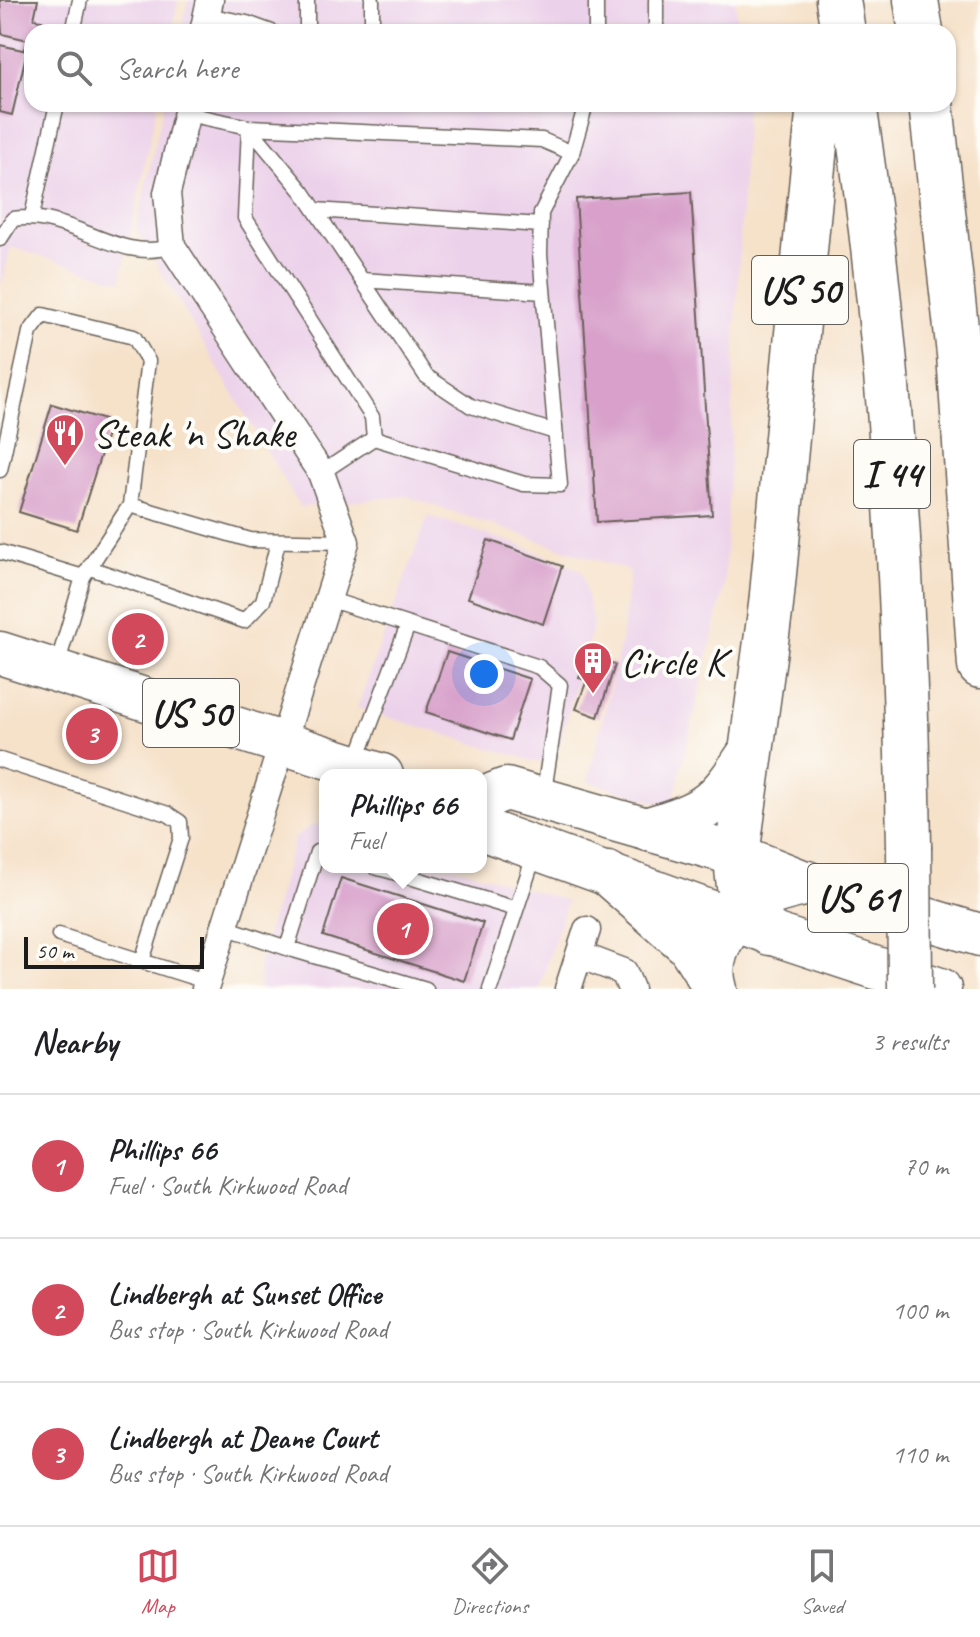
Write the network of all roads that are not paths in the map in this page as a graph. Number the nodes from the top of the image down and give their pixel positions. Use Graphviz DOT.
graph roads {
  1 [pos="80,0"];
  2 [pos="307,0"];
  3 [pos="372,0"];
  4 [pos="596,0"];
  5 [pos="656,0"];
  6 [pos="830,0"];
  7 [pos="838,0"];
  8 [pos="916,0"];
  9 [pos="206,16"];
  10 [pos="75,24"];
  11 [pos="250,24"];
  12 [pos="307,24"];
  13 [pos="372,24"];
  14 [pos="596,24"];
  15 [pos="656,24"];
  16 [pos="827,24"];
  17 [pos="842,24"];
  18 [pos="920,24"];
  19 [pos="55,112"];
  20 [pos="187,112"];
  21 [pos="198,112"];
  22 [pos="584,112"];
  23 [pos="818,112"];
  24 [pos="855,112"];
  25 [pos="932,112"];
  26 [pos="249,127"];
  27 [pos="572,153"];
  28 [pos="315,210"];
  29 [pos="32,216"];
  30 [pos="541,225"];
  31 [pos="0,239"];
  32 [pos="172,246"];
  33 [pos="362,280"];
  34 [pos="543,292"];
  35 [pos="555,432"];
  36 [pos="374,438"];
  37 [pos="0,470"];
  38 [pos="321,473"];
  39 [pos="130,505"];
  40 [pos="278,542"];
  41 [pos="346,542"];
  42 [pos="0,552"];
  43 [pos="86,572"];
  44 [pos="328,599"];
  45 [pos="408,625"];
  46 [pos="0,653"];
  47 [pos="980,666"];
  48 [pos="56,670"];
  49 [pos="283,743"];
  50 [pos="754,748"];
  51 [pos="0,760"];
  52 [pos="366,769"];
  53 [pos="369,769"];
  54 [pos="487,797"];
  55 [pos="543,800"];
  56 [pos="649,829"];
  57 [pos="487,831"];
  58 [pos="537,849"];
  59 [pos="319,852"];
  60 [pos="737,855"];
  61 [pos="404,873"];
  62 [pos="608,874"];
  63 [pos="807,883"];
  64 [pos="516,909"];
  65 [pos="750,921"];
  66 [pos="225,927"];
  67 [pos="59,935"];
  68 [pos="980,935"];
  69 [pos="287,948"];
  70 [pos="142,961"];
  71 [pos="207,985"];
  72 [pos="714,986"];
  73 [pos="426,989"];
  74 [pos="490,989"];
  75 [pos="568,989"];
  76 [pos="631,989"];
  77 [pos="910,989"];
  78 [pos="940,989"];
  1 -- 10 [label="lane"];
  2 -- 12 [label="lane"];
  3 -- 13 [label="lane"];
  4 -- 14 [label="lane"];
  5 -- 15 [label="lane"];
  6 -- 16 [label="highway"];
  7 -- 17 [label="highway"];
  8 -- 18 [label="highway"];
  9 -- 11 [label="lane"];
  19 -- 29 [label="lane"];
  20 -- 32 [label="street"];
  21 -- 26 [label="lane"];
  22 -- 27 [label="lane"];
  23 -- 50 [label="highway, US 50"];
  24 -- 77 [label="highway, I 44, bridge"];
  25 -- 47 [label="highway, I 44"];
  26 -- 27 [label="lane"];
  26 -- 28 [label="lane"];
  26 -- 36 [label="lane"];
  27 -- 30 [label="lane"];
  28 -- 30 [label="lane"];
  28 -- 33 [label="lane"];
  29 -- 31 [label="lane"];
  29 -- 32 [label="lane"];
  30 -- 34 [label="lane"];
  32 -- 38 [label="street"];
  33 -- 34 [label="lane"];
  33 -- 35 [label="lane"];
  34 -- 35 [label="lane"];
  35 -- 36 [label="lane"];
  36 -- 38 [label="lane"];
  37 -- 39 [label="lane"];
  38 -- 41 [label="street"];
  39 -- 40 [label="lane"];
  39 -- 43 [label="lane"];
  40 -- 41 [label="lane"];
  40 -- 43 [label="lane"];
  41 -- 44 [label="street"];
  42 -- 43 [label="lane"];
  43 -- 48 [label="lane"];
  44 -- 45 [label="lane"];
  44 -- 49 [label="street"];
  45 -- 53 [label="lane"];
  45 -- 55 [label="lane"];
  46 -- 48 [label="main road, US 50"];
  48 -- 49 [label="main road, US 50"];
  49 -- 52 [label="main road, US 50"];
  49 -- 66 [label="street"];
  50 -- 56 [label="highway, US 50"];
  50 -- 60 [label="highway"];
  51 -- 70 [label="lane"];
  54 -- 55 [label="main road"];
  55 -- 56 [label="main road"];
  56 -- 60 [label="main road, US 61"];
  57 -- 58 [label="main road"];
  58 -- 62 [label="main road"];
  58 -- 64 [label="lane"];
  59 -- 69 [label="lane"];
  60 -- 63 [label="main road, US 61"];
  60 -- 65 [label="highway"];
  61 -- 64 [label="lane"];
  62 -- 65 [label="main road"];
  62 -- 72 [label="highway"];
  63 -- 65 [label="highway"];
  63 -- 68 [label="main road, US 61"];
  64 -- 74 [label="lane"];
  65 -- 72 [label="highway"];
  65 -- 78 [label="main road"];
  66 -- 69 [label="lane"];
  66 -- 71 [label="street"];
  67 -- 70 [label="lane"];
  69 -- 73 [label="lane"];
  70 -- 71 [label="lane"];
  75 -- 76 [label="street"];
}
